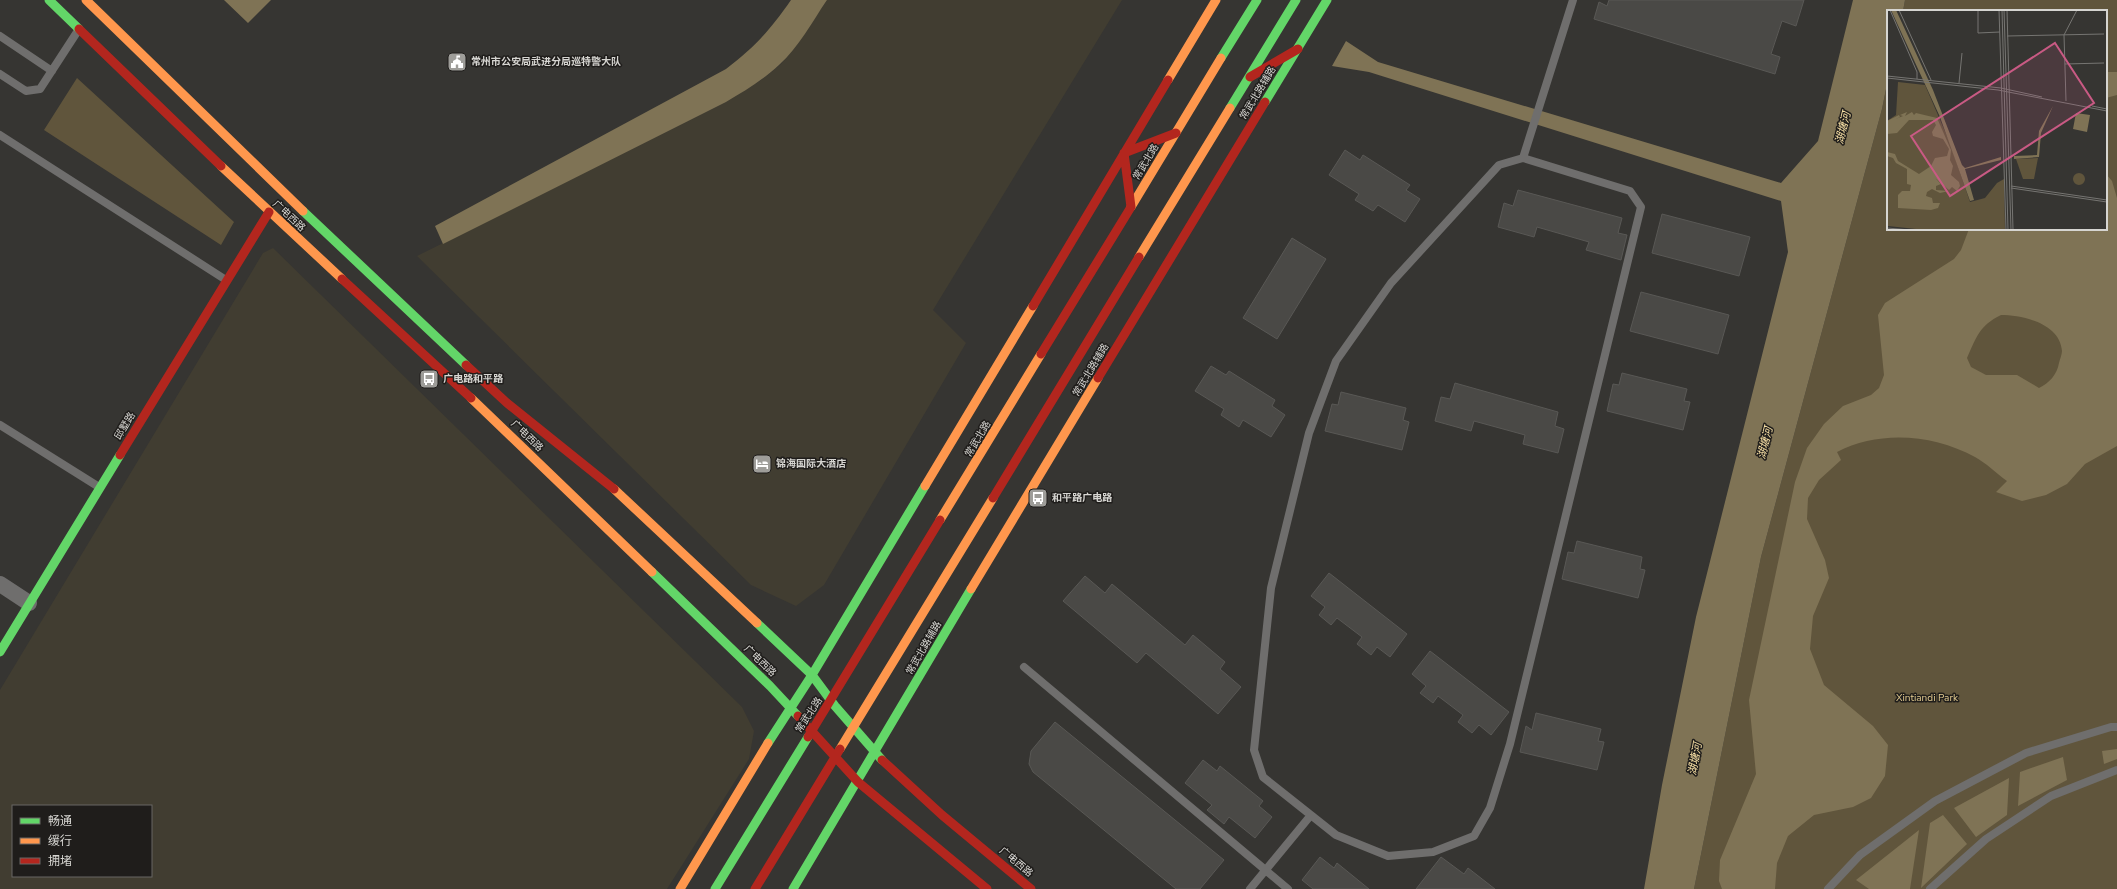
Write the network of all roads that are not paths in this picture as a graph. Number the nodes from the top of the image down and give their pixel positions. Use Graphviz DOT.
graph roads {
  1 [pos="49,0"];
  2 [pos="86,0"];
  3 [pos="1216,0"];
  4 [pos="1257,0"];
  5 [pos="1296,0"];
  6 [pos="1327,0"];
  7 [pos="1573,0"];
  8 [pos="79,29"];
  9 [pos="0,36"];
  10 [pos="1298,49"];
  11 [pos="52,71"];
  12 [pos="0,74"];
  13 [pos="1248,79"];
  14 [pos="1176,133"];
  15 [pos="0,135"];
  16 [pos="1124,154"];
  17 [pos="1523,158"];
  18 [pos="1132,207"];
  19 [pos="269,212"];
  20 [pos="227,280"];
  21 [pos="0,425"];
  22 [pos="100,488"];
  23 [pos="0,584"];
  24 [pos="29,603"];
  25 [pos="0,652"];
  26 [pos="1024,668"];
  27 [pos="812,675"];
  28 [pos="830,703"];
  29 [pos="791,708"];
  30 [pos="2117,727"];
  31 [pos="852,730"];
  32 [pos="811,732"];
  33 [pos="875,753"];
  34 [pos="834,758"];
  35 [pos="2117,770"];
  36 [pos="858,782"];
  37 [pos="1311,815"];
  38 [pos="1266,870"];
  39 [pos="680,889"];
  40 [pos="715,889"];
  41 [pos="755,889"];
  42 [pos="793,889"];
  43 [pos="987,889"];
  44 [pos="1031,889"];
  45 [pos="1250,889"];
  46 [pos="1288,889"];
  47 [pos="1828,889"];
  48 [pos="1930,889"];
  1 -- 8 [label="main road, 广电西路"];
  2 -- 27 [label="main road, 广电西路"];
  3 -- 16 [label="main road"];
  4 -- 14 [label="main road, 常武北路"];
  5 -- 13 [label="main road"];
  6 -- 10 [label="main road, 常武北路辅路"];
  7 -- 17 [label="lane"];
  8 -- 11 [label="lane"];
  8 -- 19 [label="main road, 广电西路"];
  9 -- 11 [label="lane"];
  10 -- 13 [label="main road"];
  10 -- 33 [label="main road, 常武北路辅路"];
  11 -- 12 [label="lane"];
  13 -- 31 [label="main road"];
  14 -- 16 [label="main road"];
  14 -- 18 [label="main road, 常武北路"];
  15 -- 20 [label="lane"];
  16 -- 18 [label="main road"];
  16 -- 27 [label="main road"];
  17 -- 37 [label="lane"];
  17 -- 37 [label="lane"];
  18 -- 28 [label="main road, 常武北路"];
  19 -- 20 [label="main road, 邱墅路"];
  19 -- 29 [label="main road, 广电西路"];
  20 -- 22 [label="main road, 邱墅路"];
  21 -- 22 [label="lane"];
  22 -- 24 [label="main road, 邱墅路"];
  23 -- 24 [label="street"];
  24 -- 25 [label="main road, 邱墅路"];
  26 -- 38 [label="lane"];
  27 -- 28 [label="main road, 广电西路"];
  27 -- 29 [label="main road"];
  28 -- 31 [label="main road, 广电西路"];
  28 -- 32 [label="main road, 常武北路"];
  29 -- 32 [label="main road, 广电西路"];
  29 -- 39 [label="main road"];
  30 -- 47 [label="lane"];
  31 -- 33 [label="main road, 广电西路"];
  31 -- 34 [label="main road"];
  32 -- 34 [label="main road, 广电西路"];
  32 -- 40 [label="main road, 常武北路"];
  33 -- 36 [label="main road, 常武北路辅路"];
  33 -- 44 [label="main road, 广电西路"];
  34 -- 36 [label="main road, 广电西路"];
  34 -- 41 [label="main road"];
  35 -- 48 [label="lane"];
  36 -- 42 [label="main road"];
  36 -- 43 [label="main road, 广电西路"];
  37 -- 38 [label="lane"];
  38 -- 45 [label="lane"];
  38 -- 46 [label="lane"];
}
